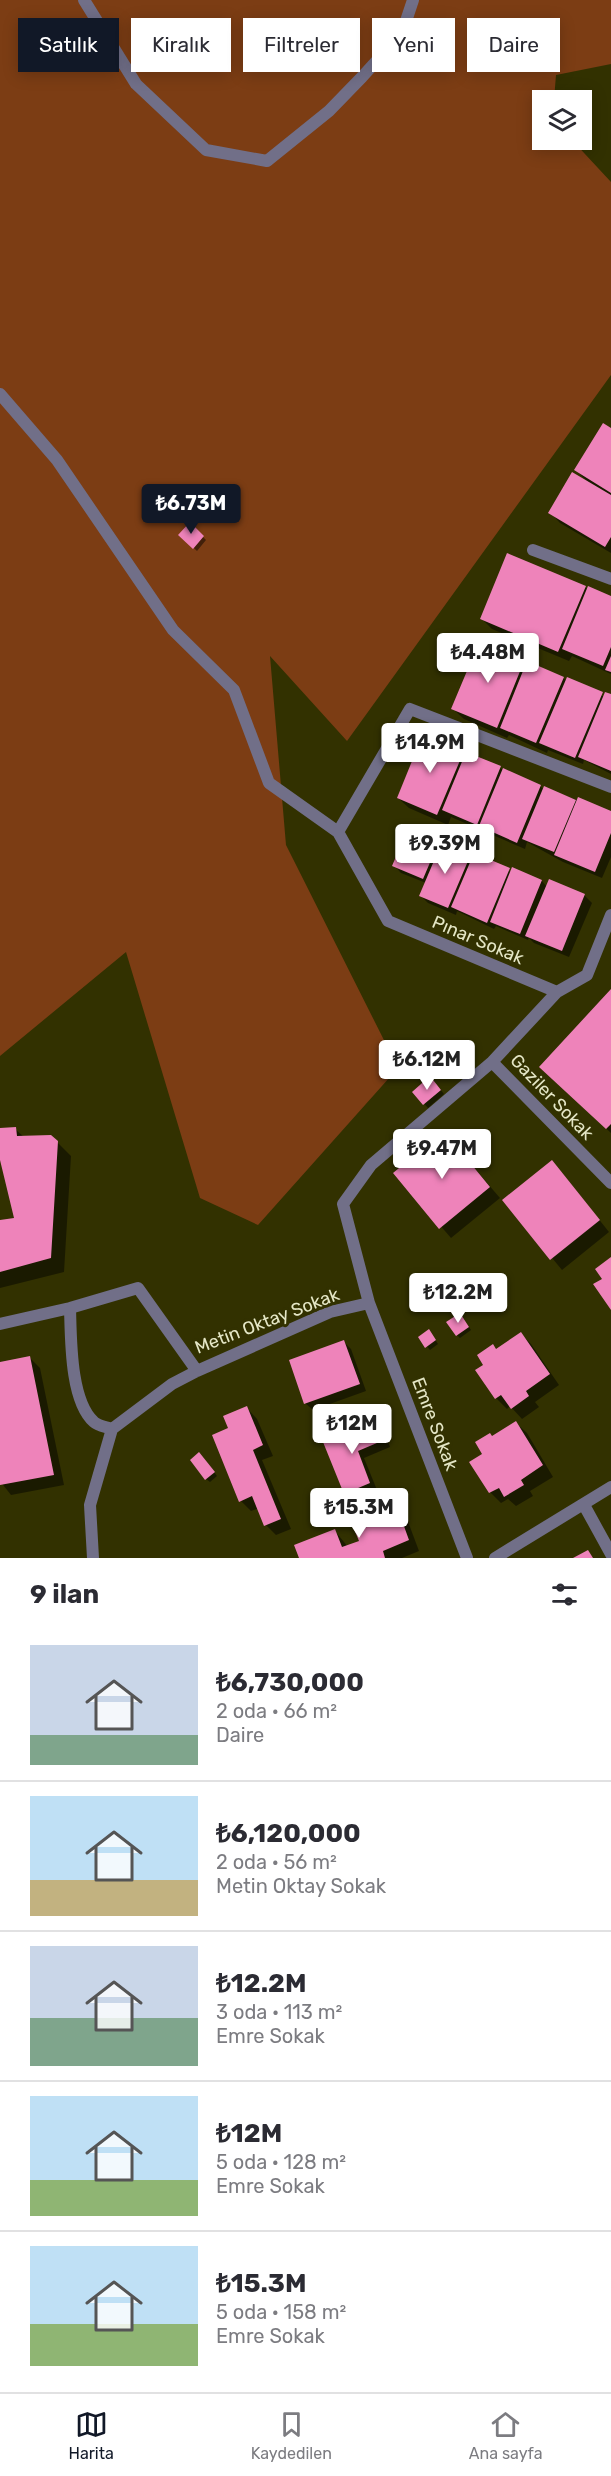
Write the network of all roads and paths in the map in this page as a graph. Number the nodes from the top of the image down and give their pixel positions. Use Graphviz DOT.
graph roads {
  1 [pos="84,0"];
  2 [pos="412,0"];
  3 [pos="0,394"];
  4 [pos="533,550"];
  5 [pos="611,579"];
  6 [pos="611,787"];
  7 [pos="338,832"];
  8 [pos="611,915"];
  9 [pos="557,992"];
  10 [pos="492,1062"];
  11 [pos="611,1183"];
  12 [pos="369,1304"];
  13 [pos="70,1308"];
  14 [pos="0,1324"];
  15 [pos="198,1371"];
  16 [pos="112,1429"];
  17 [pos="611,1487"];
  18 [pos="584,1505"];
  19 [pos="611,1554"];
  20 [pos="93,1558"];
  21 [pos="467,1558"];
  22 [pos="495,1558"];
  1 -- 2 [label="street"];
  3 -- 7 [label="street"];
  4 -- 5 [label="street"];
  6 -- 7 [label="street"];
  7 -- 9 [label="street, Pınar Sokak"];
  8 -- 9 [label="street"];
  9 -- 10 [label="street, Metin Oktay Sokak"];
  10 -- 11 [label="street, Gaziler Sokak"];
  10 -- 12 [label="street, Metin Oktay Sokak"];
  12 -- 15 [label="street, Metin Oktay Sokak"];
  12 -- 21 [label="street, Emre Sokak"];
  13 -- 14 [label="street, Metin Oktay Sokak"];
  13 -- 15 [label="street, Metin Oktay Sokak"];
  13 -- 16 [label="street"];
  15 -- 16 [label="street"];
  16 -- 20 [label="street"];
  17 -- 18 [label="street"];
  18 -- 19 [label="street"];
  18 -- 22 [label="street"];
}
